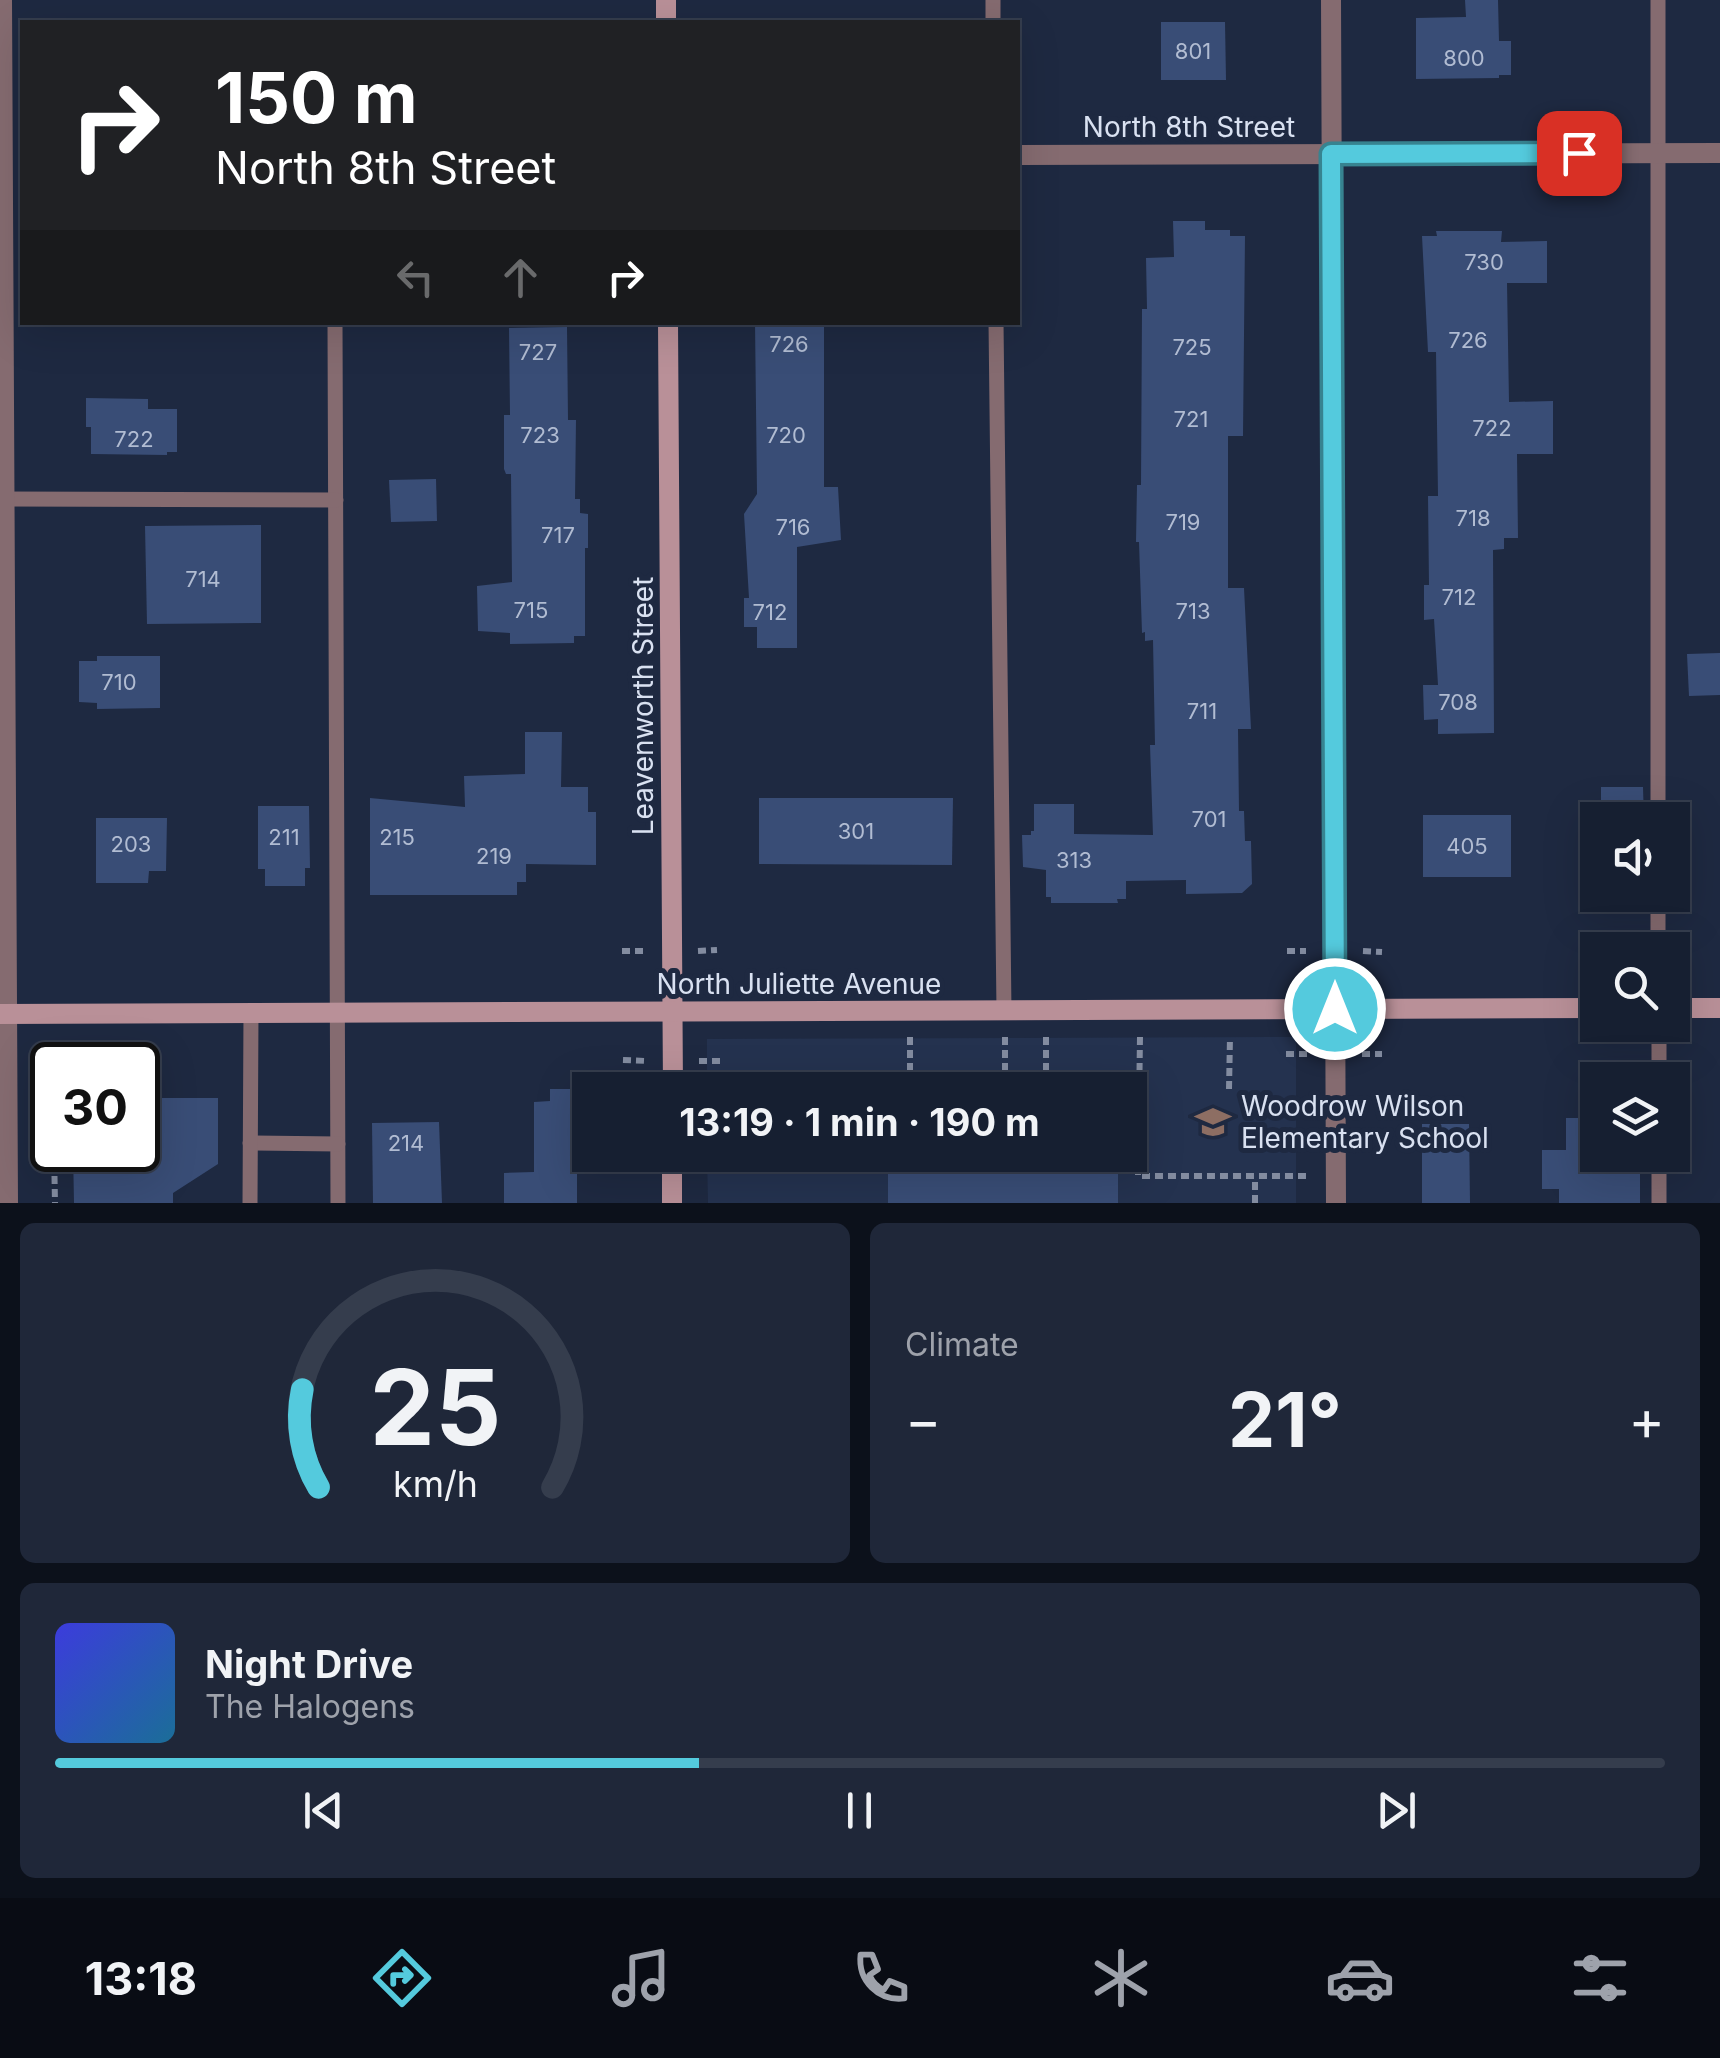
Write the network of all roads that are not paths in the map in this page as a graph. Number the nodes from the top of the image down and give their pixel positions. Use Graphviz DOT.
graph roads {
  1 [pos="2,0"];
  2 [pos="1330,0"];
  3 [pos="1658,0"];
  4 [pos="1658,153"];
  5 [pos="1720,153"];
  6 [pos="1020,154"];
  7 [pos="1331,154"];
  8 [pos="8,157"];
  9 [pos="335,325"];
  10 [pos="668,325"];
  11 [pos="996,325"];
  12 [pos="5,499"];
  13 [pos="336,500"];
  14 [pos="1658,802"];
  15 [pos="1580,1008"];
  16 [pos="1690,1008"];
  17 [pos="1720,1008"];
  18 [pos="1335,1009"];
  19 [pos="1004,1010"];
  20 [pos="672,1012"];
  21 [pos="251,1013"];
  22 [pos="338,1013"];
  23 [pos="4,1014"];
  24 [pos="672,1072"];
  25 [pos="250,1143"];
  26 [pos="338,1144"];
  27 [pos="672,1172"];
  28 [pos="1659,1172"];
  29 [pos="8,1203"];
  30 [pos="250,1203"];
  31 [pos="338,1203"];
  32 [pos="672,1203"];
  33 [pos="1336,1203"];
  34 [pos="1659,1203"];
  1 -- 8 [label="street"];
  2 -- 7 [label="street"];
  3 -- 4 [label="lane"];
  4 -- 5 [label="street, North 8th Street"];
  4 -- 7 [label="street, North 8th Street"];
  4 -- 14 [label="lane"];
  6 -- 7 [label="street, North 8th Street"];
  7 -- 18 [label="street"];
  8 -- 12 [label="street"];
  9 -- 13 [label="lane"];
  10 -- 20 [label="street, Leavenworth Street"];
  11 -- 19 [label="lane"];
  12 -- 13 [label="lane"];
  12 -- 23 [label="street"];
  13 -- 22 [label="lane"];
  15 -- 18 [label="street, North Juliette Avenue"];
  16 -- 17 [label="street"];
  18 -- 19 [label="street, North Juliette Avenue"];
  18 -- 33 [label="street"];
  19 -- 20 [label="street, North Juliette Avenue"];
  20 -- 22 [label="street, North Juliette Avenue"];
  20 -- 24 [label="street, Leavenworth Street"];
  21 -- 22 [label="street, North Juliette Avenue"];
  21 -- 23 [label="street, North Juliette Avenue"];
  21 -- 25 [label="lane"];
  22 -- 26 [label="lane"];
  23 -- 29 [label="street"];
  25 -- 26 [label="lane"];
  25 -- 30 [label="lane"];
  26 -- 31 [label="lane"];
  27 -- 32 [label="street"];
  28 -- 34 [label="lane"];
}
